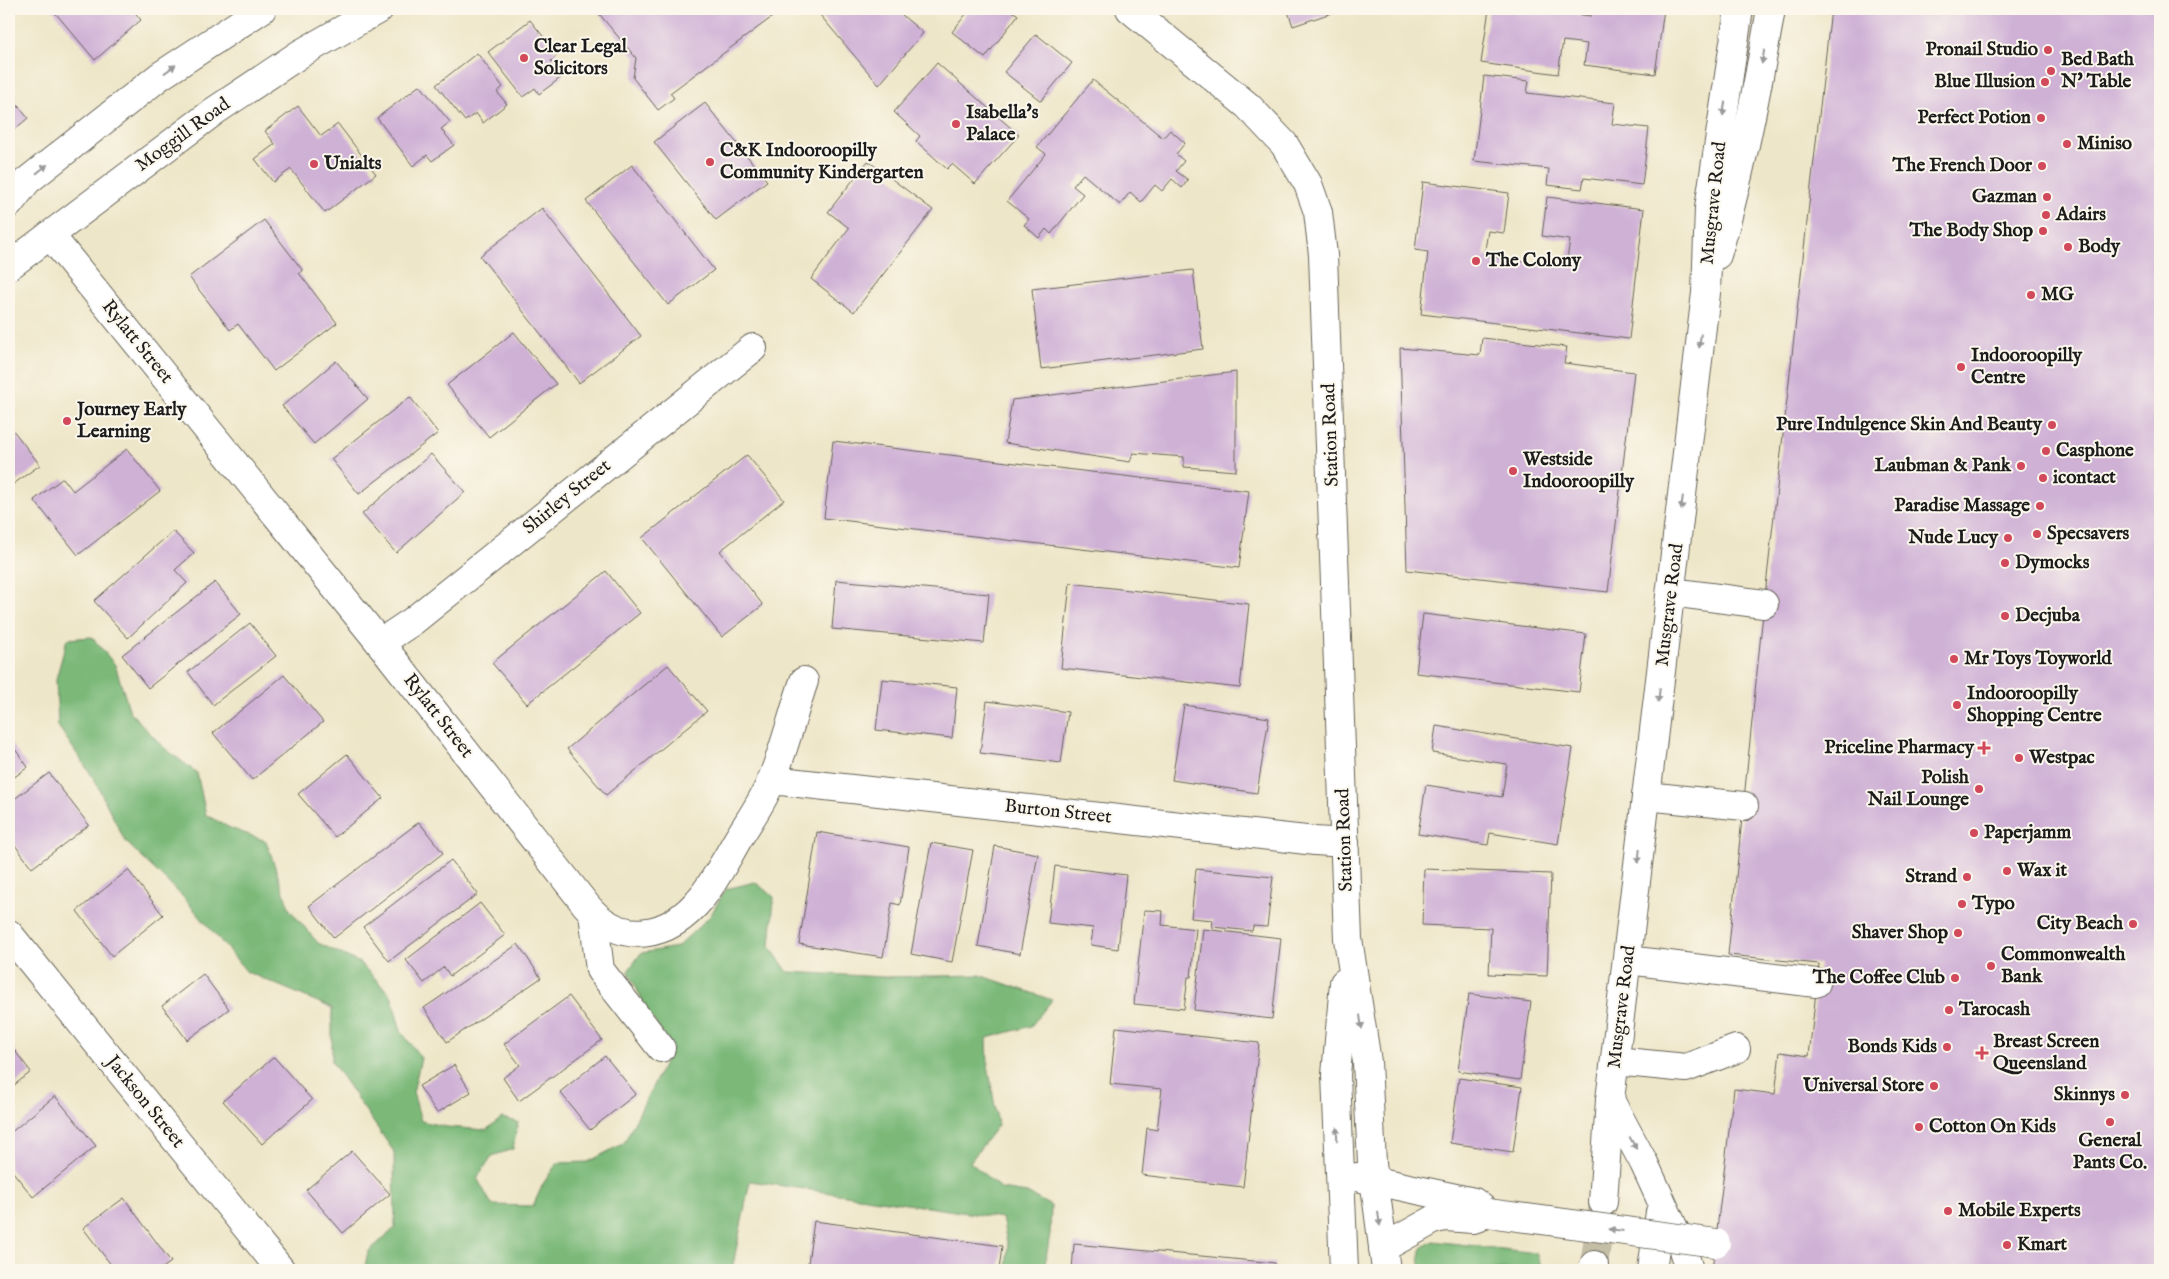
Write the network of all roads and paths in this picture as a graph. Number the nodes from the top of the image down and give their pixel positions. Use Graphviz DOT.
graph roads {
  1 [pos="262,9"];
  2 [pos="1130,9"];
  3 [pos="1739,9"];
  4 [pos="1771,9"];
  5 [pos="372,11"];
  6 [pos="9,204"];
  7 [pos="50,235"];
  8 [pos="9,266"];
  9 [pos="1706,293"];
  10 [pos="752,348"];
  11 [pos="1671,592"];
  12 [pos="1764,604"];
  13 [pos="380,643"];
  14 [pos="804,680"];
  15 [pos="772,780"];
  16 [pos="1646,796"];
  17 [pos="1744,806"];
  18 [pos="1345,843"];
  19 [pos="593,913"];
  20 [pos="9,934"];
  21 [pos="1348,939"];
  22 [pos="1628,960"];
  23 [pos="1816,983"];
  24 [pos="660,1048"];
  25 [pos="1736,1048"];
  26 [pos="1615,1060"];
  27 [pos="1610,1100"];
  28 [pos="1339,1172"];
  29 [pos="1374,1182"];
  30 [pos="1661,1201"];
  31 [pos="1603,1202"];
  32 [pos="1453,1208"];
  33 [pos="1716,1243"];
  34 [pos="1384,1259"];
  35 [pos="281,1270"];
  36 [pos="1344,1270"];
  37 [pos="1652,1270"];
  38 [pos="1688,1270"];
  6 -- 1 [label="main road, one-way"];
  2 -- 18 [label="main road, Station Road"];
  3 -- 9 [label="main road, Musgrave Road, one-way"];
  4 -- 9 [label="main road, one-way"];
  5 -- 7 [label="main road, Moggill Road"];
  7 -- 8 [label="main road, Moggill Road"];
  7 -- 13 [label="main road, Rylatt Street"];
  9 -- 11 [label="main road, Musgrave Road, one-way"];
  10 -- 13 [label="main road, Shirley Street"];
  11 -- 12 [label="main road"];
  11 -- 16 [label="main road, Musgrave Road, one-way"];
  13 -- 19 [label="main road, Rylatt Street"];
  14 -- 15 [label="main road, Rylatt Street"];
  15 -- 18 [label="main road, Burton Street"];
  15 -- 19 [label="main road, Rylatt Street"];
  16 -- 17 [label="main road"];
  16 -- 22 [label="main road, Musgrave Road, one-way"];
  18 -- 21 [label="main road, Station Road"];
  19 -- 24 [label="main road"];
  20 -- 35 [label="main road, Jackson Street"];
  28 -- 21 [label="main road, Station Road, one-way"];
  21 -- 29 [label="main road, Station Road, one-way"];
  22 -- 23 [label="main road"];
  22 -- 26 [label="main road, Musgrave Road"];
  25 -- 26 [label="main road"];
  26 -- 27 [label="main road, Musgrave Road"];
  27 -- 30 [label="main road, one-way"];
  27 -- 31 [label="main road, Musgrave Road"];
  28 -- 29 [label="main road"];
  28 -- 36 [label="main road, Station Road"];
  29 -- 32 [label="main road"];
  29 -- 34 [label="main road, Station Road, one-way"];
  30 -- 37 [label="main road"];
  30 -- 38 [label="main road"];
  33 -- 32 [label="main road, one-way, bridge"];
  32 -- 34 [label="main road"];
}
